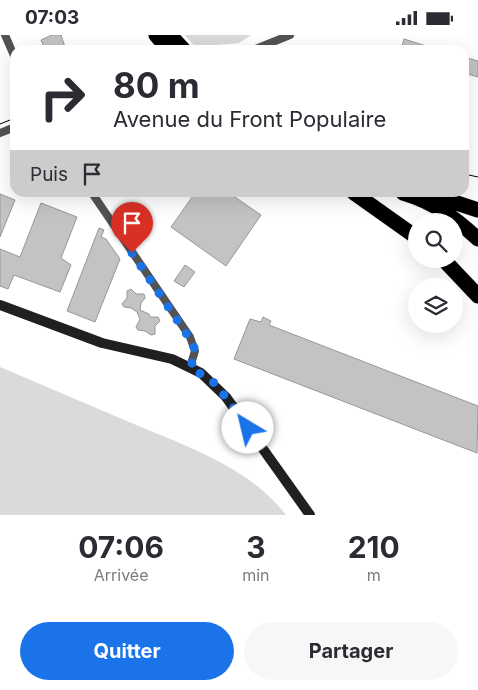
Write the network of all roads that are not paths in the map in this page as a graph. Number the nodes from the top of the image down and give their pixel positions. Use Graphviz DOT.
graph roads {
  1 [pos="5,35"];
  2 [pos="156,35"];
  3 [pos="290,35"];
  4 [pos="172,45"];
  5 [pos="266,45"];
  6 [pos="10,46"];
  7 [pos="95,197"];
  8 [pos="360,197"];
  9 [pos="413,197"];
  10 [pos="438,197"];
  11 [pos="478,210"];
  12 [pos="408,231"];
  13 [pos="478,239"];
  14 [pos="452,268"];
  15 [pos="462,277"];
  16 [pos="478,296"];
  17 [pos="0,305"];
  18 [pos="478,305"];
  19 [pos="190,367"];
  20 [pos="310,515"];
  1 -- 6 [label="street"];
  2 -- 4 [label="highway"];
  3 -- 5 [label="street"];
  7 -- 19 [label="street"];
  8 -- 12 [label="highway"];
  9 -- 13 [label="highway"];
  10 -- 11 [label="highway"];
  14 -- 15 [label="highway"];
  15 -- 16 [label="highway"];
  15 -- 18 [label="highway"];
  17 -- 19 [label="main road"];
  19 -- 20 [label="main road"];
}
